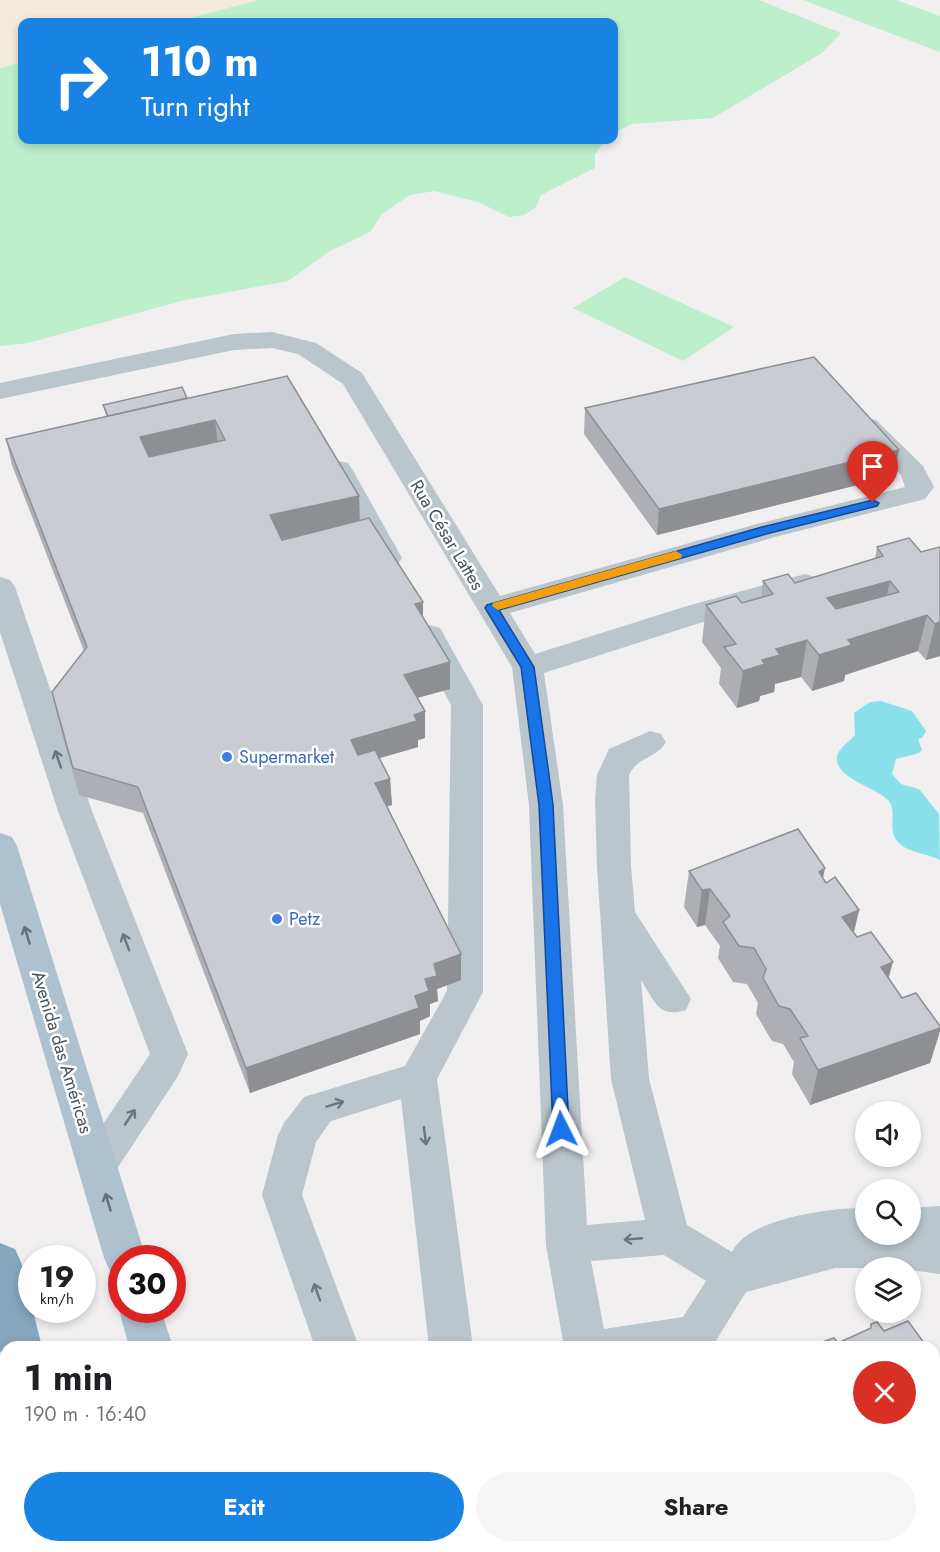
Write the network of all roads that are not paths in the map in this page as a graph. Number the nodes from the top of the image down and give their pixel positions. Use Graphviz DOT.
graph roads {
  1 [pos="0,392"];
  2 [pos="846,405"];
  3 [pos="324,444"];
  4 [pos="833,576"];
  5 [pos="398,580"];
  6 [pos="0,587"];
  7 [pos="491,608"];
  8 [pos="416,611"];
  9 [pos="528,667"];
  10 [pos="650,742"];
  11 [pos="0,846"];
  12 [pos="617,914"];
  13 [pos="673,999"];
  14 [pos="418,1078"];
  15 [pos="97,1166"];
  16 [pos="940,1224"];
  17 [pos="921,1225"];
  18 [pos="855,1226"];
  19 [pos="669,1236"];
  20 [pos="121,1245"];
  21 [pos="567,1245"];
  22 [pos="940,1255"];
  23 [pos="0,1262"];
  24 [pos="733,1275"];
  25 [pos="144,1323"];
  26 [pos="19,1341"];
  27 [pos="149,1341"];
  28 [pos="335,1341"];
  29 [pos="450,1341"];
  30 [pos="585,1341"];
  31 [pos="696,1341"];
  1 -- 7 [label="street, Rua César Lattes"];
  2 -- 7 [label="street"];
  3 -- 5 [label="street"];
  4 -- 9 [label="street"];
  15 -- 6 [label="street, one-way"];
  7 -- 9 [label="street, Rua César Lattes"];
  8 -- 14 [label="street"];
  9 -- 21 [label="street, Rua César Lattes"];
  10 -- 12 [label="street"];
  15 -- 11 [label="main road, Avenida das Américas, one-way"];
  12 -- 13 [label="street"];
  12 -- 19 [label="street"];
  28 -- 14 [label="street, one-way"];
  14 -- 29 [label="street, one-way"];
  20 -- 15 [label="main road, Avenida das Américas, one-way"];
  16 -- 17 [label="street"];
  18 -- 24 [label="street"];
  19 -- 21 [label="street, one-way"];
  19 -- 24 [label="street"];
  21 -- 30 [label="street, Rua César Lattes"];
  22 -- 24 [label="street"];
  23 -- 26 [label="highway"];
  24 -- 31 [label="street"];
  25 -- 27 [label="main road"];
}
